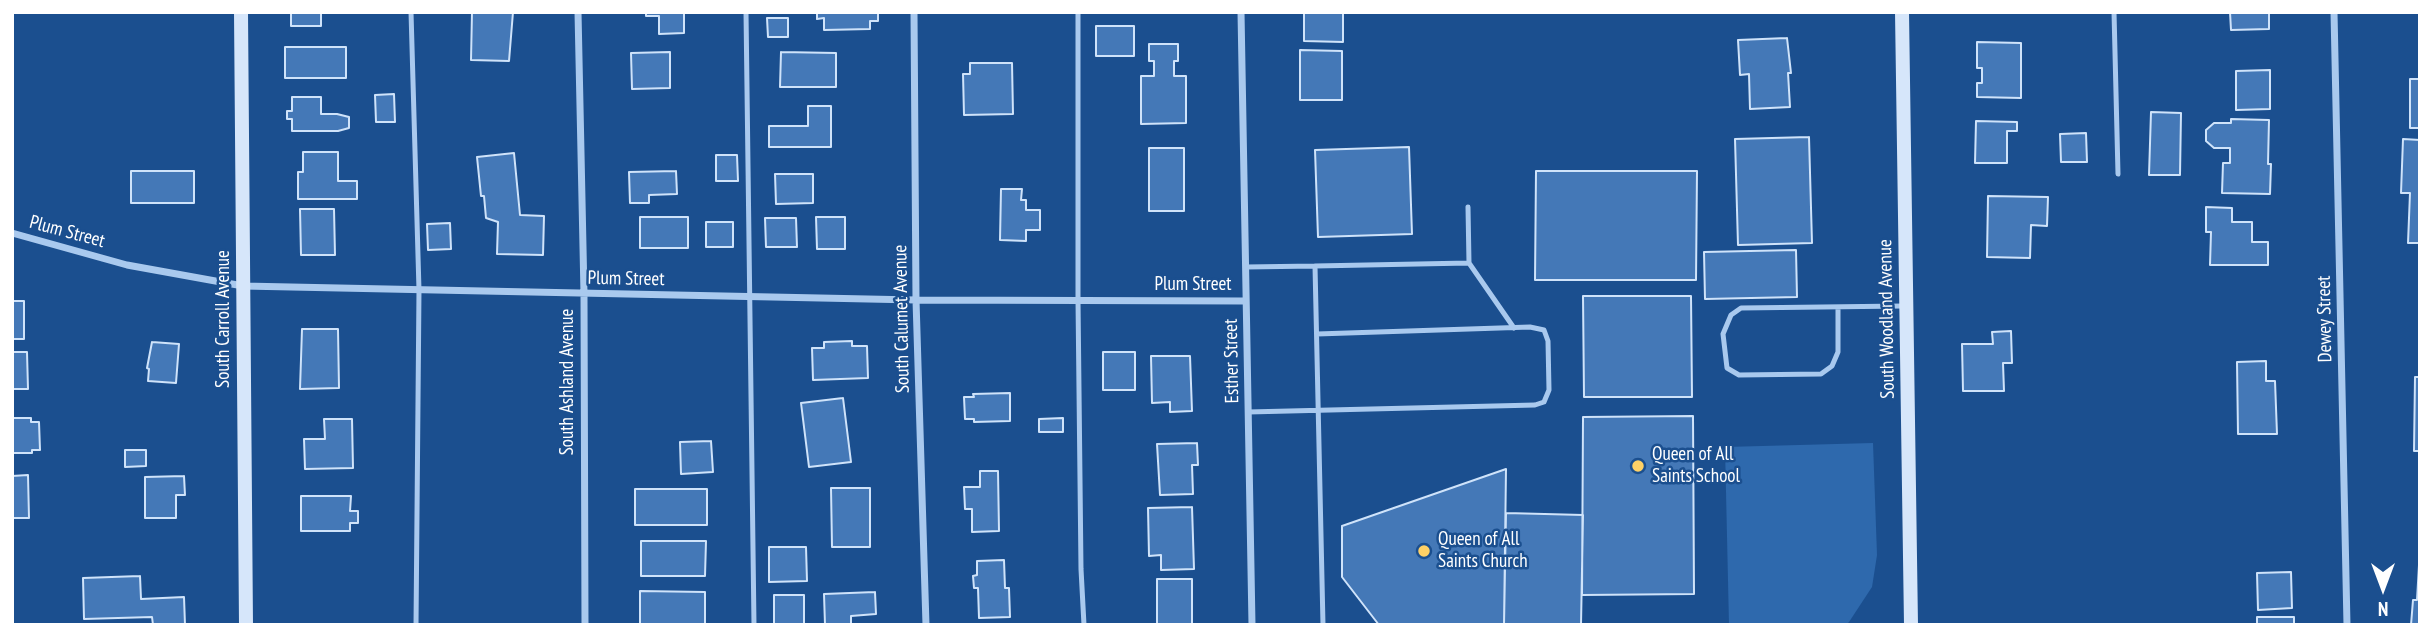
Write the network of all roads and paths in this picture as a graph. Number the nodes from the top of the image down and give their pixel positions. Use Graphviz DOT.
graph roads {
  1 [pos="241,12"];
  2 [pos="411,12"];
  3 [pos="578,12"];
  4 [pos="746,12"];
  5 [pos="914,12"];
  6 [pos="1077,12"];
  7 [pos="1241,12"];
  8 [pos="1902,12"];
  9 [pos="2114,12"];
  10 [pos="2334,12"];
  11 [pos="2118,174"];
  12 [pos="1468,207"];
  13 [pos="12,233"];
  14 [pos="1469,263"];
  15 [pos="1315,266"];
  16 [pos="1246,267"];
  17 [pos="243,286"];
  18 [pos="419,290"];
  19 [pos="584,294"];
  20 [pos="751,297"];
  21 [pos="916,300"];
  22 [pos="1078,300"];
  23 [pos="1246,301"];
  24 [pos="1906,306"];
  25 [pos="1838,307"];
  26 [pos="1514,328"];
  27 [pos="1317,334"];
  28 [pos="1319,410"];
  29 [pos="1248,412"];
  30 [pos="246,625"];
  31 [pos="416,625"];
  32 [pos="585,625"];
  33 [pos="754,625"];
  34 [pos="926,625"];
  35 [pos="1084,625"];
  36 [pos="1252,625"];
  37 [pos="1323,625"];
  38 [pos="1911,625"];
  39 [pos="2347,625"];
  1 -- 17 [label="street, South Carroll Avenue"];
  2 -- 18 [label="lane"];
  3 -- 19 [label="street, South Ashland Avenue"];
  4 -- 20 [label="lane"];
  5 -- 21 [label="street, South Calumet Avenue"];
  6 -- 22 [label="lane"];
  7 -- 16 [label="street, Esther Street"];
  8 -- 24 [label="street, South Woodland Avenue"];
  9 -- 11 [label="lane"];
  10 -- 39 [label="street, Dewey Street"];
  12 -- 14 [label="lane"];
  13 -- 17 [label="street, Plum Street"];
  14 -- 15 [label="lane"];
  14 -- 26 [label="lane"];
  15 -- 16 [label="lane"];
  15 -- 27 [label="lane"];
  16 -- 23 [label="street, Esther Street"];
  17 -- 18 [label="street, Plum Street"];
  17 -- 30 [label="street, South Carroll Avenue"];
  18 -- 19 [label="street, Plum Street"];
  18 -- 31 [label="lane"];
  19 -- 20 [label="street, Plum Street"];
  19 -- 32 [label="street, South Ashland Avenue"];
  20 -- 21 [label="street, Plum Street"];
  20 -- 33 [label="lane"];
  21 -- 22 [label="street, Plum Street"];
  21 -- 34 [label="street, South Calumet Avenue"];
  22 -- 23 [label="street, Plum Street"];
  22 -- 35 [label="lane"];
  23 -- 29 [label="street, Esther Street"];
  24 -- 25 [label="lane"];
  24 -- 38 [label="street, South Woodland Avenue"];
  25 -- 25 [label="lane"];
  26 -- 27 [label="lane"];
  26 -- 28 [label="lane"];
  27 -- 28 [label="lane"];
  28 -- 29 [label="lane"];
  28 -- 37 [label="lane"];
  29 -- 36 [label="street, Esther Street"];
}
